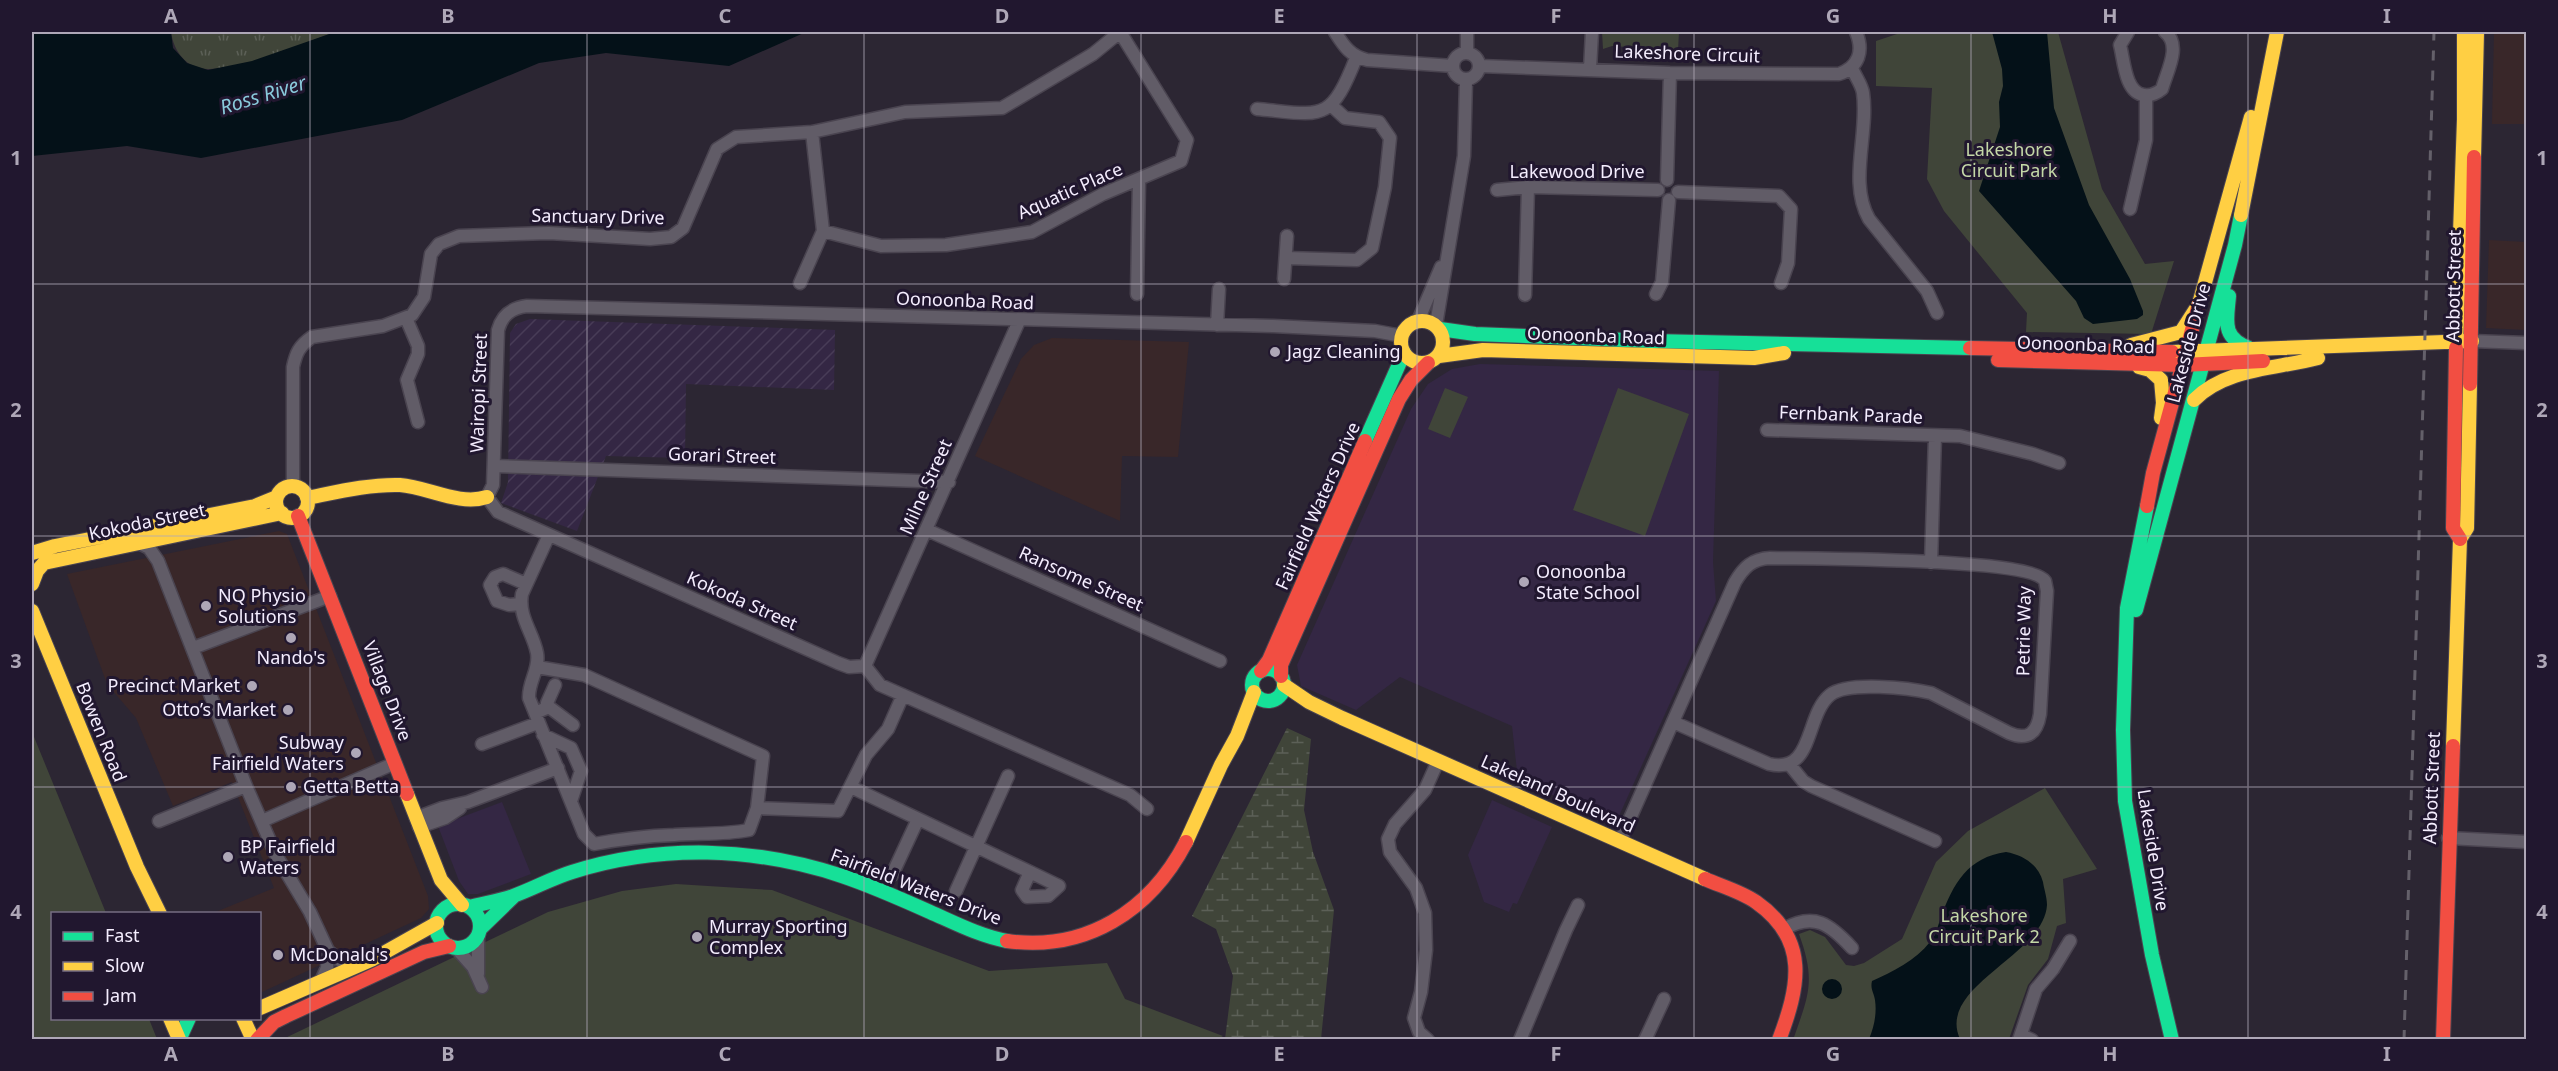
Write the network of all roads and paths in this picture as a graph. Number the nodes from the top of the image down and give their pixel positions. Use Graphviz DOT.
graph roads {
  1 [pos="1120,32"];
  2 [pos="1335,32"];
  3 [pos="1467,32"];
  4 [pos="1592,32"];
  5 [pos="1856,32"];
  6 [pos="2128,32"];
  7 [pos="2275,32"];
  8 [pos="2464,32"];
  9 [pos="2477,32"];
  10 [pos="2169,33"];
  11 [pos="1467,53"];
  12 [pos="1356,58"];
  13 [pos="1453,66"];
  14 [pos="1480,66"];
  15 [pos="1852,68"];
  16 [pos="1590,69"];
  17 [pos="1670,72"];
  18 [pos="1466,80"];
  19 [pos="2146,96"];
  20 [pos="1332,106"];
  21 [pos="1257,110"];
  22 [pos="812,132"];
  23 [pos="1667,180"];
  24 [pos="1139,181"];
  25 [pos="1528,187"];
  26 [pos="1497,190"];
  27 [pos="1658,190"];
  28 [pos="1673,196"];
  29 [pos="2130,209"];
  30 [pos="823,231"];
  31 [pos="1287,236"];
  32 [pos="2235,245"];
  33 [pos="1446,256"];
  34 [pos="1286,258"];
  35 [pos="1284,279"];
  36 [pos="800,283"];
  37 [pos="1781,283"];
  38 [pos="1219,289"];
  39 [pos="1137,294"];
  40 [pos="1656,294"];
  41 [pos="1525,295"];
  42 [pos="2199,304"];
  43 [pos="527,306"];
  44 [pos="1937,313"];
  45 [pos="406,318"];
  46 [pos="1019,321"];
  47 [pos="1418,321"];
  48 [pos="1217,325"];
  49 [pos="1438,327"];
  50 [pos="1402,336"];
  51 [pos="2472,341"];
  52 [pos="2456,342"];
  53 [pos="2526,343"];
  54 [pos="2402,344"];
  55 [pos="1823,346"];
  56 [pos="1877,348"];
  57 [pos="2253,350"];
  58 [pos="2079,351"];
  59 [pos="1404,353"];
  60 [pos="2204,358"];
  61 [pos="2318,358"];
  62 [pos="1433,359"];
  63 [pos="2185,359"];
  64 [pos="2129,365"];
  65 [pos="2191,403"];
  66 [pos="418,422"];
  67 [pos="1767,430"];
  68 [pos="1935,436"];
  69 [pos="2059,463"];
  70 [pos="494,466"];
  71 [pos="2153,473"];
  72 [pos="949,482"];
  73 [pos="293,486"];
  74 [pos="277,497"];
  75 [pos="487,497"];
  76 [pos="307,498"];
  77 [pos="282,513"];
  78 [pos="298,516"];
  79 [pos="165,524"];
  80 [pos="198,530"];
  81 [pos="927,530"];
  82 [pos="549,535"];
  83 [pos="2460,539"];
  84 [pos="139,543"];
  85 [pos="32,553"];
  86 [pos="158,561"];
  87 [pos="1931,563"];
  88 [pos="32,584"];
  89 [pos="526,584"];
  90 [pos="330,596"];
  91 [pos="520,604"];
  92 [pos="32,611"];
  93 [pos="193,648"];
  94 [pos="1220,661"];
  95 [pos="2125,662"];
  96 [pos="865,666"];
  97 [pos="537,667"];
  98 [pos="1261,671"];
  99 [pos="555,685"];
  100 [pos="1279,690"];
  101 [pos="1254,692"];
  102 [pos="903,695"];
  103 [pos="549,708"];
  104 [pos="536,718"];
  105 [pos="1673,723"];
  106 [pos="573,725"];
  107 [pos="1239,733"];
  108 [pos="543,735"];
  109 [pos="482,744"];
  110 [pos="1438,761"];
  111 [pos="395,763"];
  112 [pos="1790,765"];
  113 [pos="558,768"];
  114 [pos="1008,776"];
  115 [pos="246,786"];
  116 [pos="851,787"];
  117 [pos="571,801"];
  118 [pos="757,808"];
  119 [pos="1147,809"];
  120 [pos="918,819"];
  121 [pos="262,820"];
  122 [pos="159,821"];
  123 [pos="418,823"];
  124 [pos="2448,838"];
  125 [pos="1620,841"];
  126 [pos="1935,841"];
  127 [pos="2526,842"];
  128 [pos="976,846"];
  129 [pos="137,867"];
  130 [pos="1030,872"];
  131 [pos="892,875"];
  132 [pos="441,880"];
  133 [pos="956,891"];
  134 [pos="514,895"];
  135 [pos="1578,905"];
  136 [pos="466,906"];
  137 [pos="147,912"];
  138 [pos="159,912"];
  139 [pos="439,918"];
  140 [pos="1784,929"];
  141 [pos="479,933"];
  142 [pos="2070,941"];
  143 [pos="452,947"];
  144 [pos="1852,948"];
  145 [pos="328,951"];
  146 [pos="356,966"];
  147 [pos="321,981"];
  148 [pos="1664,999"];
  149 [pos="261,1008"];
  150 [pos="171,1020"];
  151 [pos="188,1020"];
  152 [pos="244,1020"];
  153 [pos="2024,1038"];
  154 [pos="179,1039"];
  155 [pos="255,1040"];
  156 [pos="1428,1040"];
  157 [pos="1520,1040"];
  158 [pos="1645,1040"];
  159 [pos="1779,1040"];
  160 [pos="2172,1040"];
  161 [pos="2443,1040"];
  1 -- 22 [label="street, Sanctuary Drive"];
  1 -- 24 [label="street, Aquatic Place"];
  2 -- 12 [label="street"];
  3 -- 11 [label="street"];
  4 -- 16 [label="street"];
  5 -- 15 [label="street"];
  6 -- 19 [label="street"];
  7 -- 32 [label="street, Lakeside Drive"];
  7 -- 42 [label="street, Lakeside Drive"];
  8 -- 52 [label="street, Abbott Street"];
  9 -- 51 [label="street, Abbott Street"];
  10 -- 19 [label="street"];
  11 -- 13 [label="street"];
  11 -- 14 [label="street"];
  12 -- 13 [label="street"];
  12 -- 20 [label="street"];
  13 -- 18 [label="street"];
  14 -- 16 [label="street, Lakeshore Circuit"];
  14 -- 18 [label="street"];
  15 -- 17 [label="street, Lakeshore Circuit"];
  15 -- 44 [label="street"];
  16 -- 17 [label="street, Lakeshore Circuit"];
  17 -- 23 [label="street"];
  18 -- 33 [label="street"];
  19 -- 29 [label="street"];
  20 -- 21 [label="street"];
  20 -- 34 [label="street"];
  22 -- 30 [label="street"];
  22 -- 45 [label="street, Sanctuary Drive"];
  23 -- 27 [label="street"];
  23 -- 28 [label="street"];
  24 -- 30 [label="street, Aquatic Place"];
  24 -- 39 [label="street"];
  25 -- 26 [label="street, Lakewood Drive"];
  25 -- 27 [label="street, Lakewood Drive"];
  25 -- 41 [label="street"];
  27 -- 28 [label="street"];
  28 -- 37 [label="street"];
  28 -- 40 [label="street"];
  30 -- 36 [label="street"];
  31 -- 34 [label="street"];
  32 -- 57 [label="street"];
  32 -- 60 [label="street, Lakeside Drive"];
  33 -- 47 [label="street"];
  33 -- 49 [label="street"];
  34 -- 35 [label="street"];
  38 -- 48 [label="street"];
  42 -- 58 [label="street, Lakeside Drive"];
  42 -- 63 [label="street, Lakeside Drive"];
  43 -- 46 [label="street, Oonoonba Road"];
  43 -- 70 [label="street, Wairopi Street"];
  45 -- 66 [label="street"];
  45 -- 73 [label="street"];
  46 -- 48 [label="street, Oonoonba Road"];
  46 -- 72 [label="street, Milne Street"];
  47 -- 49 [label="street"];
  47 -- 50 [label="street"];
  48 -- 50 [label="street, Oonoonba Road"];
  49 -- 55 [label="street, Oonoonba Road"];
  49 -- 62 [label="street"];
  50 -- 59 [label="street"];
  51 -- 52 [label="street, Oonoonba Road"];
  51 -- 53 [label="street"];
  51 -- 83 [label="street, Abbott Street"];
  52 -- 54 [label="street, Oonoonba Road"];
  52 -- 83 [label="street, Abbott Street"];
  54 -- 57 [label="street, Oonoonba Road"];
  54 -- 61 [label="street, Oonoonba Road"];
  55 -- 56 [label="street, Oonoonba Road"];
  55 -- 62 [label="street, Oonoonba Road"];
  56 -- 58 [label="street, Oonoonba Road"];
  56 -- 64 [label="street, Oonoonba Road"];
  57 -- 60 [label="street, Oonoonba Road"];
  58 -- 63 [label="street, Oonoonba Road"];
  59 -- 62 [label="street"];
  59 -- 98 [label="street, Fairfield Waters Drive"];
  60 -- 61 [label="street, Oonoonba Road"];
  60 -- 63 [label="street, Oonoonba Road"];
  60 -- 65 [label="street, Lakeside Drive"];
  61 -- 65 [label="street"];
  62 -- 100 [label="street, Fairfield Waters Drive"];
  63 -- 64 [label="street, Oonoonba Road"];
  63 -- 71 [label="street, Lakeside Drive"];
  64 -- 71 [label="street"];
  65 -- 95 [label="street, Lakeside Drive"];
  67 -- 68 [label="street, Fernbank Parade"];
  68 -- 69 [label="street, Fernbank Parade"];
  68 -- 87 [label="street, Fernbank Parade"];
  70 -- 72 [label="street, Gorari Street"];
  70 -- 75 [label="street, Wairopi Street"];
  71 -- 95 [label="street, Lakeside Drive"];
  72 -- 81 [label="street, Milne Street"];
  73 -- 74 [label="street"];
  73 -- 76 [label="street"];
  74 -- 77 [label="street"];
  74 -- 79 [label="street, Kokoda Street"];
  75 -- 76 [label="street"];
  75 -- 82 [label="street, Kokoda Street"];
  76 -- 78 [label="street"];
  77 -- 78 [label="street"];
  77 -- 80 [label="street, Kokoda Street"];
  78 -- 90 [label="street, Village Drive"];
  79 -- 80 [label="street"];
  79 -- 85 [label="street, Kokoda Street"];
  80 -- 84 [label="street, Kokoda Street"];
  80 -- 86 [label="street"];
  81 -- 94 [label="street, Ransome Street"];
  81 -- 96 [label="street, Milne Street"];
  82 -- 89 [label="street"];
  82 -- 96 [label="street, Kokoda Street"];
  83 -- 124 [label="street, Abbott Street"];
  84 -- 86 [label="street"];
  84 -- 88 [label="street, Kokoda Street"];
  86 -- 93 [label="street"];
  87 -- 105 [label="street, Petrie Way"];
  87 -- 112 [label="street, Petrie Way"];
  89 -- 91 [label="street"];
  89 -- 91 [label="street"];
  90 -- 93 [label="street"];
  90 -- 111 [label="street, Village Drive"];
  91 -- 97 [label="street"];
  92 -- 129 [label="street, Bowen Road"];
  93 -- 115 [label="street"];
  95 -- 160 [label="street, Lakeside Drive"];
  96 -- 102 [label="street"];
  97 -- 104 [label="street"];
  97 -- 118 [label="street"];
  98 -- 100 [label="street"];
  98 -- 101 [label="street"];
  99 -- 103 [label="street"];
  100 -- 101 [label="street"];
  100 -- 107 [label="street, Fairfield Waters Drive"];
  100 -- 110 [label="street, Lakeland Boulevard"];
  101 -- 107 [label="street, Fairfield Waters Drive"];
  102 -- 116 [label="street"];
  102 -- 119 [label="street"];
  103 -- 104 [label="street"];
  103 -- 106 [label="street"];
  104 -- 108 [label="street"];
  104 -- 109 [label="street"];
  105 -- 112 [label="street"];
  105 -- 125 [label="street, Petrie Way"];
  107 -- 134 [label="street, Fairfield Waters Drive"];
  108 -- 113 [label="street"];
  108 -- 117 [label="street"];
  110 -- 125 [label="street, Lakeland Boulevard"];
  110 -- 156 [label="street"];
  111 -- 121 [label="street"];
  111 -- 123 [label="street, Village Drive"];
  112 -- 126 [label="street"];
  113 -- 117 [label="street"];
  113 -- 123 [label="street"];
  114 -- 128 [label="street"];
  115 -- 121 [label="street"];
  115 -- 122 [label="street"];
  116 -- 118 [label="street"];
  116 -- 120 [label="street"];
  117 -- 118 [label="street"];
  120 -- 128 [label="street"];
  120 -- 131 [label="street"];
  121 -- 145 [label="street"];
  123 -- 132 [label="street, Village Drive"];
  124 -- 127 [label="street"];
  124 -- 161 [label="street, Abbott Street"];
  125 -- 140 [label="street, Lakeland Boulevard"];
  128 -- 130 [label="street"];
  128 -- 133 [label="street"];
  129 -- 137 [label="street, Bowen Road"];
  129 -- 138 [label="street, Bowen Road"];
  132 -- 136 [label="street, Village Drive"];
  132 -- 139 [label="street, Village Drive"];
  134 -- 136 [label="street, Fairfield Waters Drive"];
  134 -- 141 [label="street, Fairfield Waters Drive"];
  135 -- 157 [label="street"];
  136 -- 139 [label="street"];
  136 -- 141 [label="street"];
  139 -- 143 [label="street"];
  139 -- 146 [label="street"];
  140 -- 144 [label="street"];
  140 -- 159 [label="street, Lakeland Boulevard"];
  141 -- 143 [label="street"];
  141 -- 143 [label="street"];
  142 -- 153 [label="street"];
  143 -- 155 [label="street"];
  145 -- 146 [label="street"];
  145 -- 147 [label="street"];
  146 -- 147 [label="street"];
  147 -- 149 [label="street"];
  148 -- 158 [label="street"];
  150 -- 154 [label="street"];
  151 -- 154 [label="street"];
  152 -- 155 [label="street"];
}
